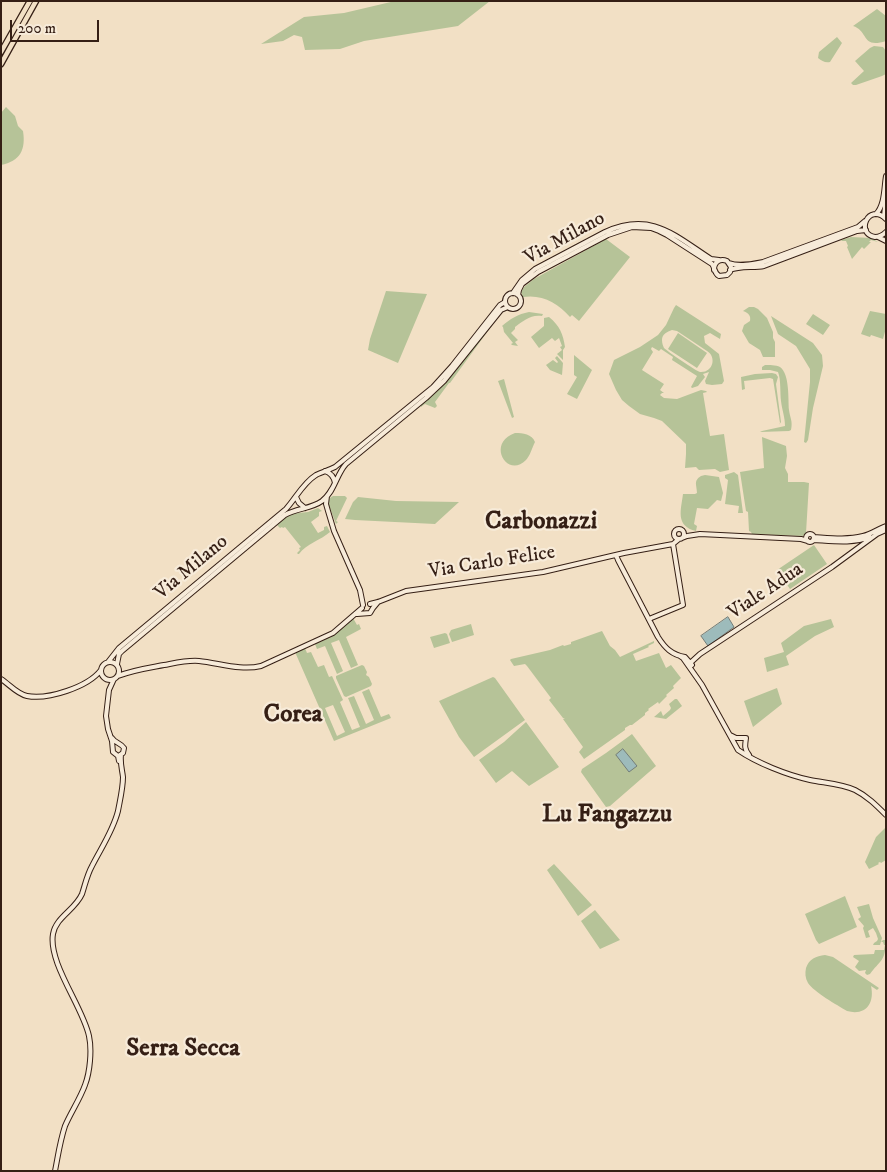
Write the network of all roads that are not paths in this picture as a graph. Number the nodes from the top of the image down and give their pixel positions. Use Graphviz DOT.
graph roads {
  1 [pos="30,1"];
  2 [pos="36,1"];
  3 [pos="1,52"];
  4 [pos="1,64"];
  5 [pos="886,176"];
  6 [pos="886,198"];
  7 [pos="876,214"];
  8 [pos="885,217"];
  9 [pos="865,221"];
  10 [pos="866,230"];
  11 [pos="886,232"];
  12 [pos="876,237"];
  13 [pos="886,241"];
  14 [pos="719,260"];
  15 [pos="729,263"];
  16 [pos="714,270"];
  17 [pos="730,270"];
  18 [pos="513,293"];
  19 [pos="518,295"];
  20 [pos="505,302"];
  21 [pos="508,307"];
  22 [pos="325,472"];
  23 [pos="335,484"];
  24 [pos="327,496"];
  25 [pos="296,498"];
  26 [pos="315,504"];
  27 [pos="305,508"];
  28 [pos="328,511"];
  29 [pos="886,526"];
  30 [pos="683,530"];
  31 [pos="886,530"];
  32 [pos="674,534"];
  33 [pos="700,534"];
  34 [pos="877,534"];
  35 [pos="680,538"];
  36 [pos="811,539"];
  37 [pos="671,544"];
  38 [pos="616,555"];
  39 [pos="362,595"];
  40 [pos="371,605"];
  41 [pos="363,608"];
  42 [pos="648,619"];
  43 [pos="108,662"];
  44 [pos="689,664"];
  45 [pos="117,665"];
  46 [pos="101,670"];
  47 [pos="131,671"];
  48 [pos="118,676"];
  49 [pos="96,677"];
  50 [pos="104,677"];
  51 [pos="1,679"];
  52 [pos="114,679"];
  53 [pos="109,690"];
  54 [pos="109,733"];
  55 [pos="730,735"];
  56 [pos="118,744"];
  57 [pos="112,748"];
  58 [pos="120,755"];
  59 [pos="751,757"];
  60 [pos="886,815"];
  61 [pos="55,1171"];
  1 -- 3 [label="highway"];
  2 -- 4 [label="highway"];
  5 -- 7 [label="main road"];
  6 -- 8 [label="main road"];
  7 -- 8 [label="main road"];
  7 -- 9 [label="main road"];
  9 -- 10 [label="main road"];
  9 -- 15 [label="main road"];
  10 -- 12 [label="main road"];
  10 -- 17 [label="main road"];
  11 -- 12 [label="main road"];
  12 -- 13 [label="main road"];
  14 -- 15 [label="main road"];
  14 -- 16 [label="main road"];
  14 -- 18 [label="main road, Via Milano"];
  15 -- 17 [label="main road"];
  16 -- 17 [label="main road"];
  16 -- 19 [label="main road, Via Milano"];
  18 -- 19 [label="main road"];
  18 -- 20 [label="main road"];
  19 -- 21 [label="main road"];
  20 -- 21 [label="main road"];
  20 -- 22 [label="main road"];
  21 -- 23 [label="main road"];
  22 -- 23 [label="main road"];
  22 -- 25 [label="main road, Via Milano"];
  23 -- 24 [label="main road"];
  24 -- 26 [label="main road, Via Milano"];
  24 -- 28 [label="main road"];
  25 -- 27 [label="main road"];
  25 -- 43 [label="main road, Via Milano"];
  26 -- 27 [label="main road, Via Milano"];
  26 -- 28 [label="main road"];
  27 -- 45 [label="main road, Via Milano"];
  28 -- 39 [label="main road"];
  29 -- 36 [label="main road, Via Carlo Felice"];
  30 -- 32 [label="main road"];
  30 -- 33 [label="main road, Via Carlo Felice"];
  30 -- 35 [label="main road"];
  31 -- 34 [label="main road"];
  32 -- 35 [label="main road"];
  32 -- 37 [label="main road"];
  33 -- 35 [label="main road, Via Carlo Felice"];
  33 -- 36 [label="main road, Via Carlo Felice"];
  34 -- 36 [label="main road, Via Carlo Felice"];
  34 -- 44 [label="main road, Viale Adua"];
  35 -- 37 [label="main road, Via Carlo Felice"];
  37 -- 38 [label="main road, Via Carlo Felice"];
  37 -- 42 [label="main road"];
  38 -- 40 [label="main road, Via Carlo Felice"];
  38 -- 42 [label="main road"];
  39 -- 40 [label="main road"];
  39 -- 41 [label="main road"];
  40 -- 41 [label="main road"];
  40 -- 41 [label="main road"];
  41 -- 47 [label="main road"];
  42 -- 44 [label="main road"];
  43 -- 45 [label="main road"];
  43 -- 46 [label="main road"];
  44 -- 55 [label="main road"];
  45 -- 47 [label="main road"];
  45 -- 48 [label="main road"];
  46 -- 49 [label="main road"];
  46 -- 50 [label="main road"];
  47 -- 48 [label="main road"];
  48 -- 52 [label="main road"];
  49 -- 50 [label="main road"];
  49 -- 51 [label="main road"];
  50 -- 52 [label="main road"];
  50 -- 53 [label="main road"];
  52 -- 53 [label="main road"];
  53 -- 54 [label="main road"];
  54 -- 56 [label="main road"];
  54 -- 57 [label="main road"];
  55 -- 59 [label="main road"];
  55 -- 59 [label="main road"];
  56 -- 57 [label="main road"];
  56 -- 58 [label="main road"];
  57 -- 58 [label="main road"];
  58 -- 61 [label="main road"];
  59 -- 60 [label="main road"];
}
